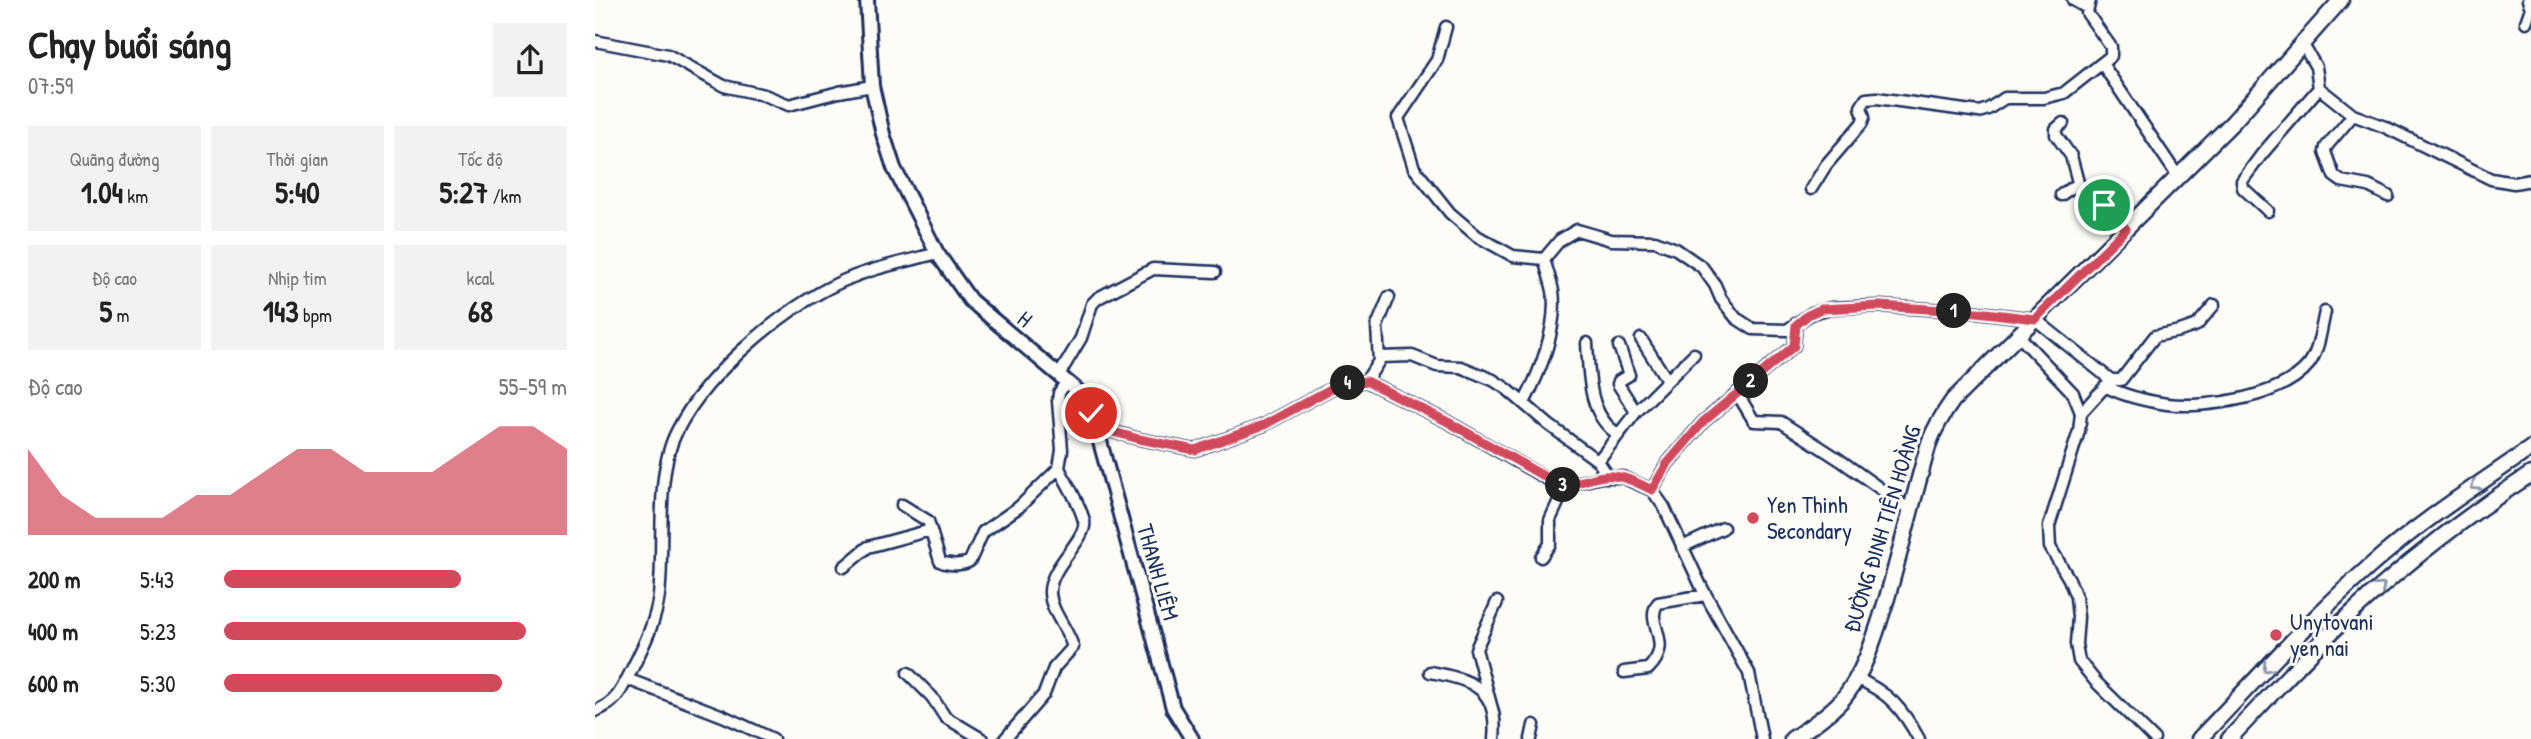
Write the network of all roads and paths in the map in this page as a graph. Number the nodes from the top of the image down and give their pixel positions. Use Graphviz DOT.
graph roads {
  1 [pos="867,0"];
  2 [pos="2073,0"];
  3 [pos="2340,0"];
  4 [pos="2528,0"];
  5 [pos="2088,4"];
  6 [pos="2526,22"];
  7 [pos="1446,27"];
  8 [pos="595,41"];
  9 [pos="2302,43"];
  10 [pos="2103,65"];
  11 [pos="872,86"];
  12 [pos="2319,88"];
  13 [pos="2353,115"];
  14 [pos="2063,123"];
  15 [pos="2179,178"];
  16 [pos="2531,180"];
  17 [pos="2079,186"];
  18 [pos="1811,189"];
  19 [pos="2061,195"];
  20 [pos="2388,196"];
  21 [pos="2268,211"];
  22 [pos="2126,229"];
  23 [pos="937,253"];
  24 [pos="1544,259"];
  25 [pos="1215,272"];
  26 [pos="1389,297"];
  27 [pos="2214,305"];
  28 [pos="2325,312"];
  29 [pos="2035,319"];
  30 [pos="1796,325"];
  31 [pos="2018,336"];
  32 [pos="1641,339"];
  33 [pos="1587,343"];
  34 [pos="1619,346"];
  35 [pos="1694,354"];
  36 [pos="1380,357"];
  37 [pos="1063,378"];
  38 [pos="1667,380"];
  39 [pos="1366,381"];
  40 [pos="2108,383"];
  41 [pos="1737,393"];
  42 [pos="1524,403"];
  43 [pos="1636,412"];
  44 [pos="1091,413"];
  45 [pos="2081,413"];
  46 [pos="1095,427"];
  47 [pos="1618,434"];
  48 [pos="2531,448"];
  49 [pos="1598,461"];
  50 [pos="1059,468"];
  51 [pos="2531,474"];
  52 [pos="1608,476"];
  53 [pos="1566,485"];
  54 [pos="1652,490"];
  55 [pos="902,505"];
  56 [pos="1910,510"];
  57 [pos="1723,528"];
  58 [pos="932,530"];
  59 [pos="1682,547"];
  60 [pos="1541,556"];
  61 [pos="844,568"];
  62 [pos="1705,595"];
  63 [pos="1497,602"];
  64 [pos="2297,638"];
  65 [pos="2311,652"];
  66 [pos="1430,672"];
  67 [pos="1624,672"];
  68 [pos="908,673"];
  69 [pos="1856,678"];
  70 [pos="627,679"];
  71 [pos="1491,705"];
  72 [pos="595,711"];
  73 [pos="1534,725"];
  74 [pos="773,739"];
  75 [pos="982,739"];
  76 [pos="1005,739"];
  77 [pos="1192,739"];
  78 [pos="1494,739"];
  79 [pos="1531,739"];
  80 [pos="1762,739"];
  81 [pos="1792,739"];
  82 [pos="1919,739"];
  83 [pos="2154,739"];
  84 [pos="2199,739"];
  85 [pos="2229,739"];
  1 -- 11 [label="street, H"];
  2 -- 5 [label="street"];
  3 -- 9 [label="main road, ĐƯỜNG ĐINH TIÊN HOÀNG"];
  4 -- 6 [label="street"];
  5 -- 10 [label="street"];
  7 -- 24 [label="street"];
  8 -- 11 [label="street"];
  9 -- 12 [label="street"];
  9 -- 15 [label="main road, ĐƯỜNG ĐINH TIÊN HOÀNG"];
  10 -- 15 [label="street"];
  10 -- 18 [label="street"];
  11 -- 23 [label="street, H"];
  12 -- 13 [label="street"];
  12 -- 21 [label="street"];
  13 -- 16 [label="street"];
  13 -- 20 [label="street"];
  14 -- 17 [label="street"];
  15 -- 22 [label="main road, ĐƯỜNG ĐINH TIÊN HOÀNG"];
  17 -- 19 [label="street"];
  17 -- 22 [label="street"];
  22 -- 29 [label="main road, ĐƯỜNG ĐINH TIÊN HOÀNG"];
  23 -- 37 [label="street, H"];
  23 -- 70 [label="street"];
  24 -- 30 [label="street"];
  24 -- 42 [label="street"];
  25 -- 37 [label="street"];
  26 -- 36 [label="street"];
  27 -- 40 [label="street"];
  28 -- 40 [label="street"];
  29 -- 30 [label="street"];
  29 -- 31 [label="main road, ĐƯỜNG ĐINH TIÊN HOÀNG"];
  29 -- 40 [label="street"];
  30 -- 41 [label="street"];
  31 -- 45 [label="street"];
  31 -- 56 [label="main road, ĐƯỜNG ĐINH TIÊN HOÀNG"];
  32 -- 38 [label="street"];
  33 -- 47 [label="street"];
  34 -- 43 [label="street"];
  35 -- 38 [label="street"];
  36 -- 39 [label="street"];
  36 -- 42 [label="street"];
  37 -- 44 [label="street, H"];
  37 -- 50 [label="street"];
  38 -- 43 [label="street"];
  39 -- 46 [label="street"];
  39 -- 53 [label="street"];
  40 -- 45 [label="street"];
  41 -- 54 [label="street"];
  41 -- 56 [label="street"];
  42 -- 49 [label="street"];
  43 -- 47 [label="street"];
  44 -- 46 [label="street, THANH LIÊM"];
  45 -- 83 [label="street"];
  46 -- 77 [label="street, THANH LIÊM"];
  47 -- 49 [label="street"];
  48 -- 64 [label="main road, one-way"];
  49 -- 52 [label="street"];
  50 -- 58 [label="street"];
  50 -- 76 [label="street"];
  65 -- 51 [label="main road, one-way"];
  52 -- 53 [label="street"];
  52 -- 54 [label="street"];
  53 -- 60 [label="street"];
  54 -- 59 [label="street"];
  55 -- 58 [label="street"];
  56 -- 69 [label="main road, ĐƯỜNG ĐINH TIÊN HOÀNG"];
  57 -- 59 [label="street"];
  58 -- 61 [label="street"];
  59 -- 62 [label="street"];
  62 -- 67 [label="street"];
  62 -- 80 [label="street"];
  63 -- 71 [label="street"];
  64 -- 65 [label="main road"];
  64 -- 84 [label="main road, one-way"];
  65 -- 85 [label="main road"];
  66 -- 71 [label="street"];
  68 -- 75 [label="street"];
  69 -- 81 [label="main road, ĐƯỜNG ĐINH TIÊN HOÀNG"];
  69 -- 82 [label="street"];
  70 -- 72 [label="street"];
  70 -- 74 [label="street"];
  71 -- 78 [label="street"];
  73 -- 79 [label="street"];
}
